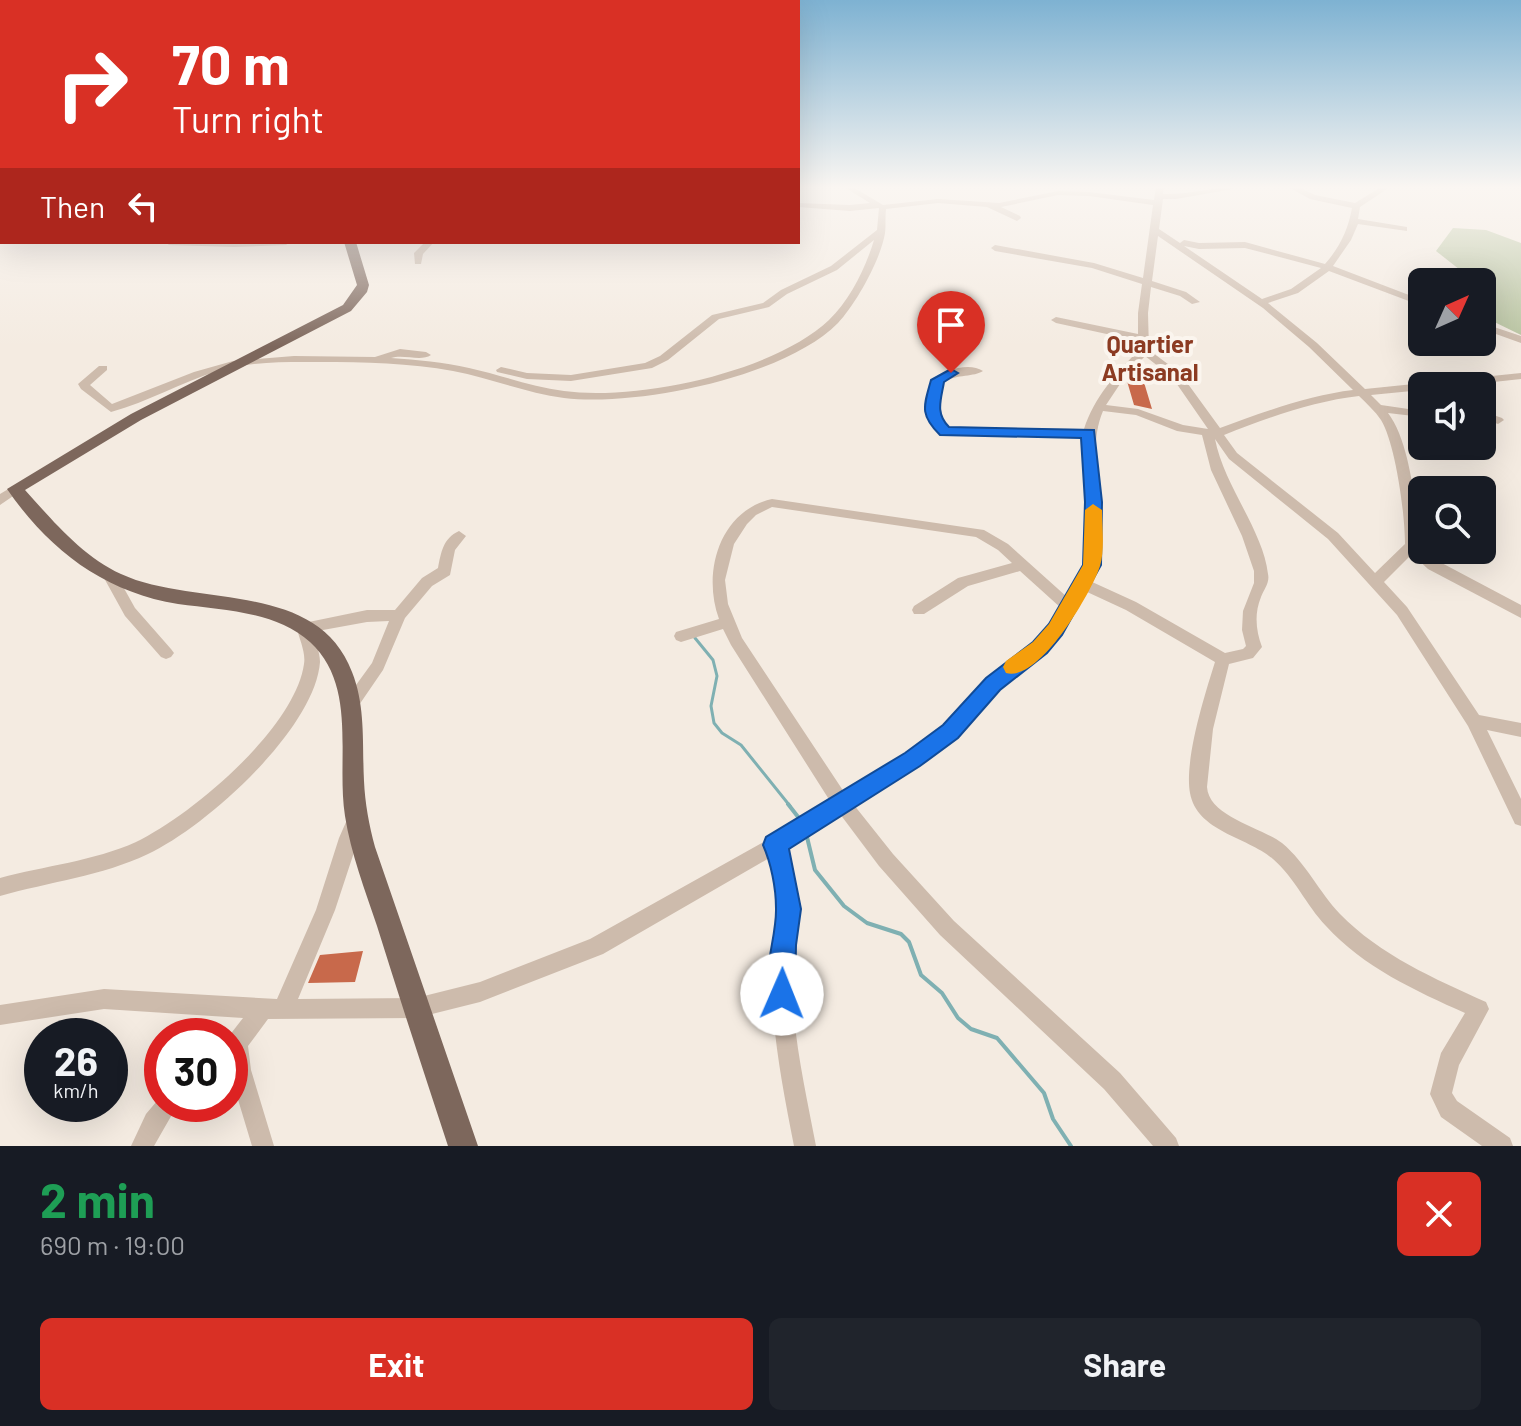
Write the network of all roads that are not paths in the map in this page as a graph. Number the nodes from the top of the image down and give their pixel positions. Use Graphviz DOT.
graph roads {
  1 [pos="869,240"];
  2 [pos="877,240"];
  3 [pos="1155,240"];
  4 [pos="1171,240"];
  5 [pos="1180,240"];
  6 [pos="1347,240"];
  7 [pos="351,244"];
  8 [pos="428,244"];
  9 [pos="995,248"];
  10 [pos="418,262"];
  11 [pos="1326,269"];
  12 [pos="1149,283"];
  13 [pos="1408,298"];
  14 [pos="1195,302"];
  15 [pos="1260,302"];
  16 [pos="1056,320"];
  17 [pos="1496,331"];
  18 [pos="1521,340"];
  19 [pos="1143,344"];
  20 [pos="245,362"];
  21 [pos="373,362"];
  22 [pos="103,368"];
  23 [pos="978,371"];
  24 [pos="1521,376"];
  25 [pos="1363,390"];
  26 [pos="1098,407"];
  27 [pos="1378,408"];
  28 [pos="1408,412"];
  29 [pos="1089,433"];
  30 [pos="1212,434"];
  31 [pos="7,495"];
  32 [pos="1408,505"];
  33 [pos="459,536"];
  34 [pos="1408,550"];
  35 [pos="1432,564"];
  36 [pos="1022,565"];
  37 [pos="111,578"];
  38 [pos="1377,580"];
  39 [pos="1082,583"];
  40 [pos="1485,594"];
  41 [pos="1068,606"];
  42 [pos="919,610"];
  43 [pos="1521,612"];
  44 [pos="399,615"];
  45 [pos="727,622"];
  46 [pos="1521,623"];
  47 [pos="304,628"];
  48 [pos="681,636"];
  49 [pos="166,653"];
  50 [pos="1223,659"];
  51 [pos="351,703"];
  52 [pos="1474,721"];
  53 [pos="1521,730"];
  54 [pos="841,802"];
  55 [pos="1521,818"];
  56 [pos="356,819"];
  57 [pos="775,845"];
  58 [pos="0,887"];
  59 [pos="416,1008"];
  60 [pos="273,1010"];
  61 [pos="0,1015"];
  62 [pos="248,1033"];
  63 [pos="248,1096"];
  64 [pos="154,1122"];
  65 [pos="142,1146"];
  66 [pos="263,1146"];
  67 [pos="463,1146"];
  68 [pos="805,1146"];
  69 [pos="1168,1146"];
  70 [pos="1502,1146"];
  1 -- 21 [label="street"];
  2 -- 21 [label="street"];
  3 -- 12 [label="street"];
  4 -- 15 [label="street"];
  5 -- 11 [label="street"];
  6 -- 11 [label="street"];
  7 -- 20 [label="main road"];
  8 -- 10 [label="street"];
  9 -- 12 [label="street"];
  11 -- 13 [label="street"];
  11 -- 15 [label="street"];
  12 -- 14 [label="street"];
  12 -- 19 [label="street"];
  15 -- 25 [label="street"];
  16 -- 19 [label="street"];
  17 -- 18 [label="street"];
  19 -- 26 [label="street"];
  19 -- 30 [label="street"];
  20 -- 21 [label="street"];
  20 -- 22 [label="street"];
  20 -- 31 [label="main road"];
  23 -- 29 [label="street"];
  24 -- 25 [label="street"];
  25 -- 27 [label="street"];
  25 -- 30 [label="street"];
  26 -- 29 [label="street"];
  26 -- 30 [label="street"];
  27 -- 28 [label="street"];
  27 -- 32 [label="street"];
  29 -- 39 [label="street"];
  30 -- 38 [label="street"];
  30 -- 50 [label="street"];
  31 -- 37 [label="main road"];
  33 -- 44 [label="street"];
  34 -- 38 [label="street"];
  35 -- 40 [label="street"];
  36 -- 41 [label="street"];
  36 -- 42 [label="street"];
  36 -- 45 [label="street"];
  37 -- 47 [label="main road"];
  37 -- 49 [label="street"];
  38 -- 52 [label="street"];
  39 -- 41 [label="street"];
  39 -- 50 [label="street"];
  40 -- 43 [label="street"];
  40 -- 46 [label="street"];
  41 -- 54 [label="street"];
  44 -- 47 [label="street"];
  44 -- 51 [label="street"];
  45 -- 48 [label="street"];
  45 -- 54 [label="street"];
  47 -- 51 [label="main road"];
  47 -- 58 [label="street"];
  50 -- 70 [label="street"];
  51 -- 56 [label="main road"];
  52 -- 53 [label="street"];
  52 -- 55 [label="street"];
  54 -- 57 [label="street"];
  54 -- 69 [label="street"];
  56 -- 59 [label="main road"];
  56 -- 60 [label="street"];
  57 -- 59 [label="street"];
  57 -- 68 [label="street"];
  59 -- 60 [label="street"];
  59 -- 67 [label="main road"];
  60 -- 61 [label="street"];
  60 -- 62 [label="street"];
  63 -- 66 [label="street"];
  64 -- 65 [label="street"];
}
